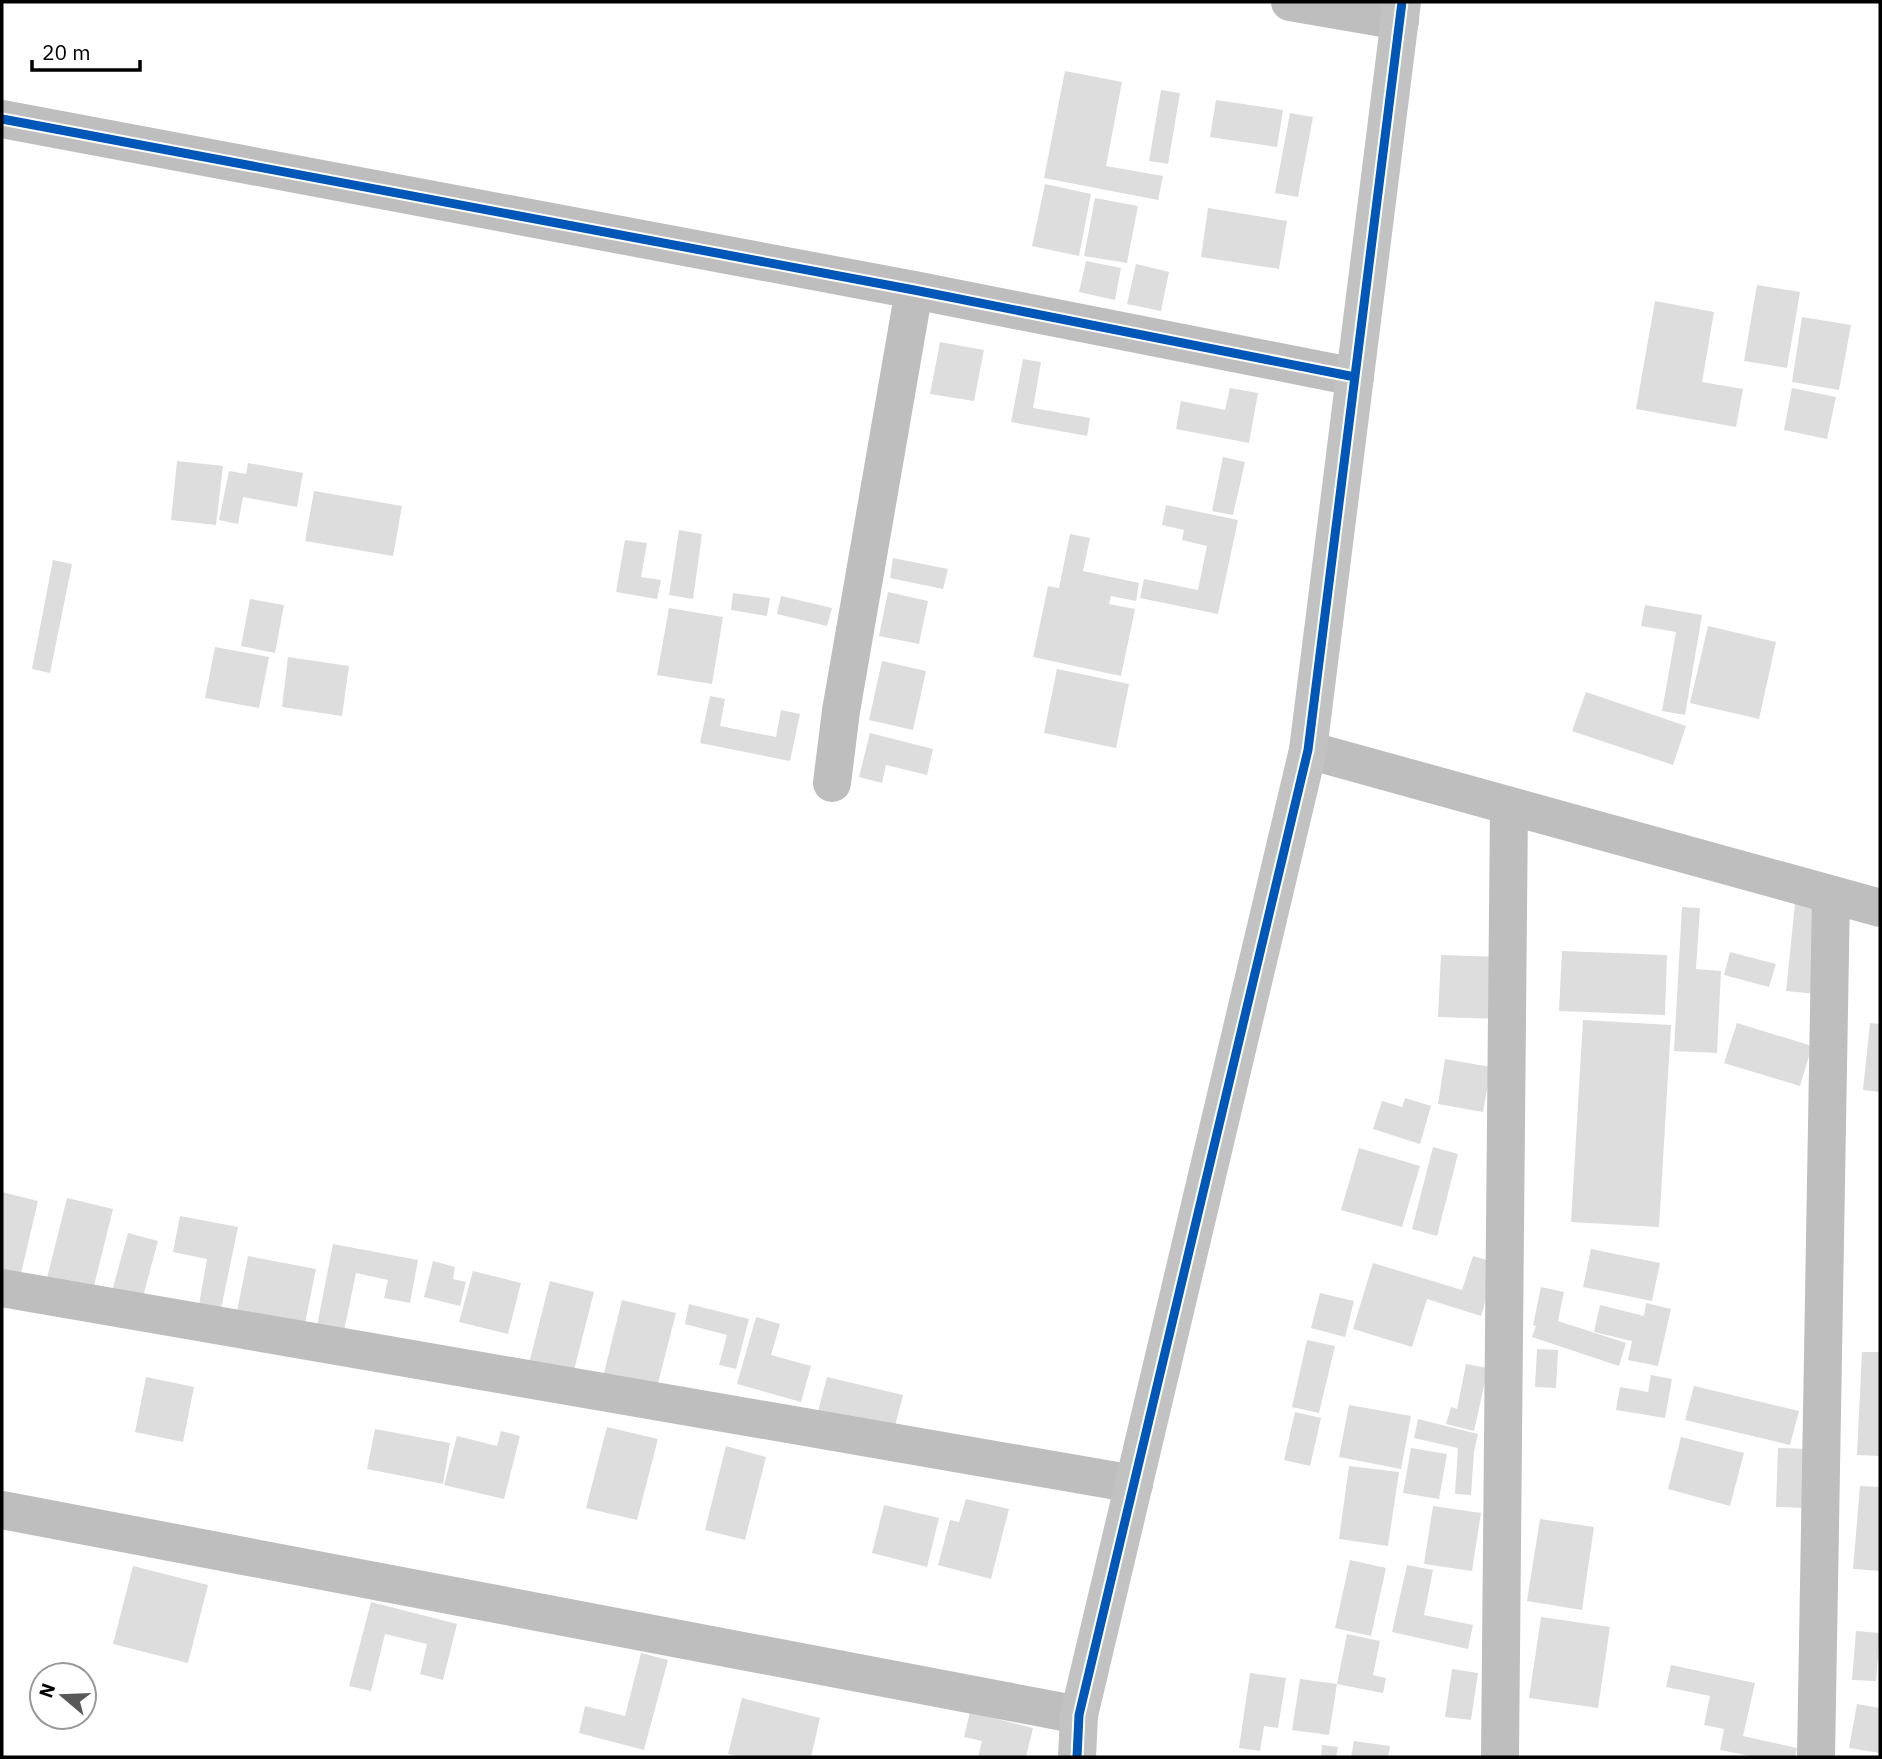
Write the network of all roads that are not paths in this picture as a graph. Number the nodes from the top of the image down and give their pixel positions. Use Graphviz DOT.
graph roads {
  1 [pos="1290,2"];
  2 [pos="1401,11"];
  3 [pos="2,118"];
  4 [pos="914,290"];
  5 [pos="1355,377"];
  6 [pos="1307,750"];
  7 [pos="832,783"];
  8 [pos="1509,806"];
  9 [pos="1831,895"];
  10 [pos="1880,908"];
  11 [pos="2,1288"];
  12 [pos="1134,1484"];
  13 [pos="2,1510"];
  14 [pos="1079,1715"];
  15 [pos="1076,1757"];
  16 [pos="1500,1757"];
  17 [pos="1816,1757"];
  1 -- 2 [label="street"];
  2 -- 5 [label="street"];
  3 -- 4 [label="street"];
  4 -- 5 [label="street"];
  4 -- 7 [label="street"];
  5 -- 6 [label="street"];
  6 -- 8 [label="street"];
  6 -- 12 [label="street"];
  8 -- 9 [label="street"];
  8 -- 16 [label="street"];
  9 -- 10 [label="street"];
  9 -- 17 [label="street"];
  11 -- 12 [label="street"];
  12 -- 14 [label="street"];
  13 -- 14 [label="street"];
  14 -- 15 [label="street"];
}
